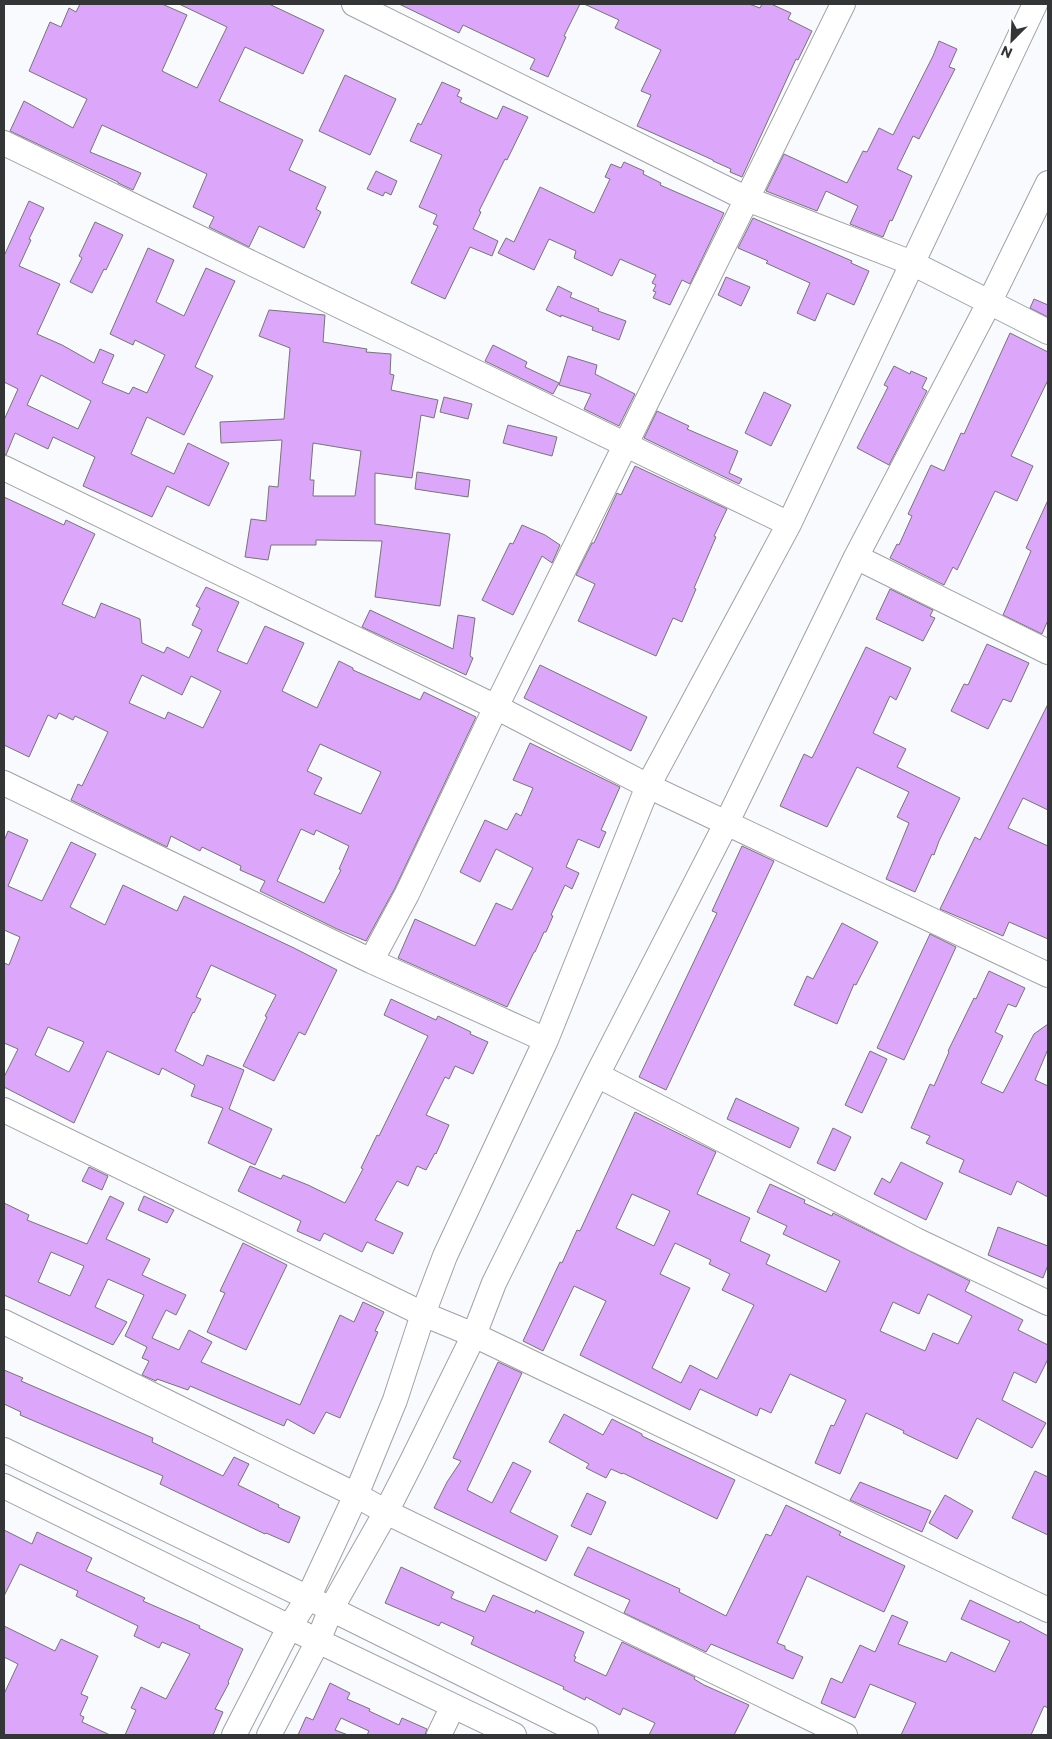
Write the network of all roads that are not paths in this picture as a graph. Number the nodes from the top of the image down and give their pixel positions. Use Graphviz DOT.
graph roads {
  1 [pos="354,4"];
  2 [pos="843,4"];
  3 [pos="1031,5"];
  4 [pos="4,143"];
  5 [pos="1048,184"];
  6 [pos="747,199"];
  7 [pos="912,263"];
  8 [pos="989,303"];
  9 [pos="1048,332"];
  10 [pos="627,446"];
  11 [pos="4,468"];
  12 [pos="789,524"];
  13 [pos="856,557"];
  14 [pos="1048,652"];
  15 [pos="496,707"];
  16 [pos="4,783"];
  17 [pos="648,786"];
  18 [pos="726,824"];
  19 [pos="371,961"];
  20 [pos="1048,975"];
  21 [pos="546,1040"];
  22 [pos="597,1075"];
  23 [pos="4,1110"];
  24 [pos="1048,1303"];
  25 [pos="423,1314"];
  26 [pos="4,1322"];
  27 [pos="474,1335"];
  28 [pos="4,1450"];
  29 [pos="4,1486"];
  30 [pos="356,1496"];
  31 [pos="386,1512"];
  32 [pos="308,1598"];
  33 [pos="331,1609"];
  34 [pos="1048,1610"];
  35 [pos="290,1626"];
  36 [pos="318,1641"];
  37 [pos="453,1706"];
  38 [pos="234,1735"];
  39 [pos="269,1735"];
  40 [pos="439,1735"];
  41 [pos="514,1735"];
  42 [pos="586,1735"];
  43 [pos="845,1735"];
  1 -- 6 [label="street"];
  2 -- 6 [label="street"];
  3 -- 7 [label="street"];
  4 -- 10 [label="street"];
  5 -- 8 [label="street"];
  6 -- 7 [label="street"];
  6 -- 10 [label="street"];
  7 -- 8 [label="street"];
  7 -- 12 [label="street"];
  8 -- 9 [label="street"];
  8 -- 13 [label="street"];
  10 -- 12 [label="street"];
  10 -- 15 [label="street"];
  11 -- 15 [label="street"];
  12 -- 17 [label="street"];
  13 -- 14 [label="street"];
  13 -- 18 [label="street"];
  15 -- 17 [label="street"];
  15 -- 19 [label="street"];
  16 -- 19 [label="street"];
  17 -- 18 [label="street"];
  17 -- 21 [label="street"];
  18 -- 20 [label="street"];
  18 -- 22 [label="street"];
  19 -- 21 [label="street"];
  21 -- 25 [label="street"];
  22 -- 24 [label="street"];
  22 -- 27 [label="street"];
  23 -- 25 [label="street"];
  25 -- 27 [label="street"];
  25 -- 30 [label="street"];
  26 -- 30 [label="street"];
  27 -- 31 [label="street"];
  27 -- 34 [label="street"];
  28 -- 32 [label="street"];
  29 -- 35 [label="street"];
  30 -- 31 [label="street"];
  30 -- 32 [label="street"];
  31 -- 33 [label="street"];
  31 -- 43 [label="street"];
  32 -- 33 [label="street"];
  32 -- 35 [label="street"];
  33 -- 36 [label="street"];
  33 -- 42 [label="street"];
  35 -- 36 [label="street"];
  35 -- 38 [label="street"];
  36 -- 37 [label="street"];
  36 -- 39 [label="street"];
  37 -- 40 [label="street"];
  37 -- 41 [label="street"];
}
